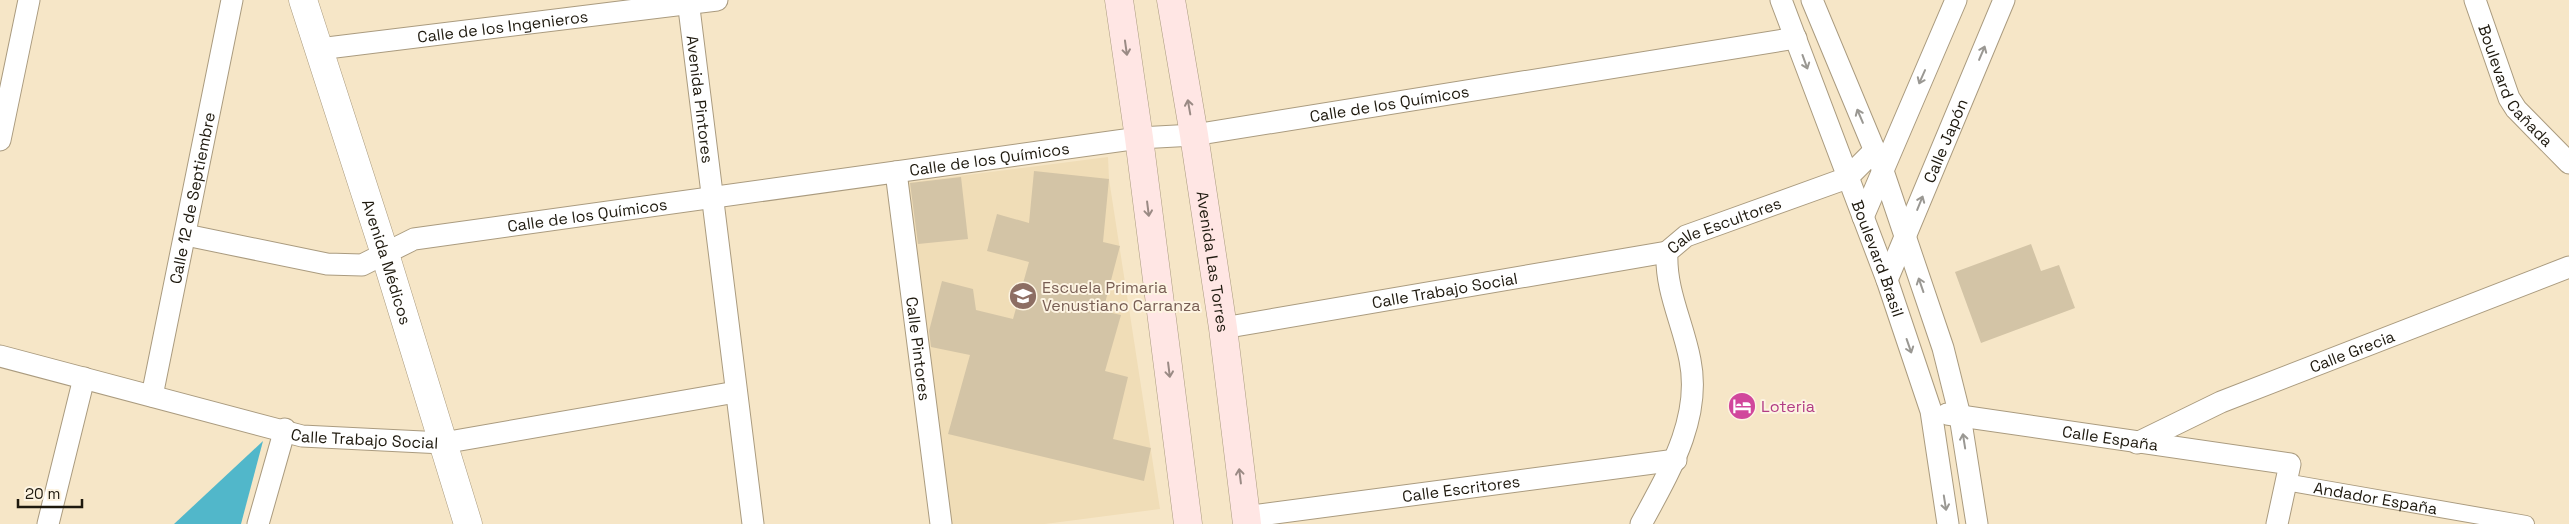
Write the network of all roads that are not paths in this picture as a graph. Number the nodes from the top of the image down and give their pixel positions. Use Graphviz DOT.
graph roads {
  1 [pos="29,0"];
  2 [pos="232,0"];
  3 [pos="303,0"];
  4 [pos="717,0"];
  5 [pos="1119,0"];
  6 [pos="1171,0"];
  7 [pos="1781,0"];
  8 [pos="1812,0"];
  9 [pos="1956,0"];
  10 [pos="2004,0"];
  11 [pos="2475,0"];
  12 [pos="689,2"];
  13 [pos="1796,38"];
  14 [pos="319,49"];
  15 [pos="1194,135"];
  16 [pos="1139,138"];
  17 [pos="0,140"];
  18 [pos="1879,159"];
  19 [pos="2569,163"];
  20 [pos="896,172"];
  21 [pos="1848,178"];
  22 [pos="711,198"];
  23 [pos="1863,217"];
  24 [pos="186,235"];
  25 [pos="1905,239"];
  26 [pos="1667,252"];
  27 [pos="385,254"];
  28 [pos="2569,267"];
  29 [pos="1887,280"];
  30 [pos="1222,328"];
  31 [pos="0,356"];
  32 [pos="84,378"];
  33 [pos="736,392"];
  34 [pos="152,396"];
  35 [pos="1931,411"];
  36 [pos="1960,416"];
  37 [pos="285,429"];
  38 [pos="443,443"];
  39 [pos="2136,443"];
  40 [pos="1676,460"];
  41 [pos="2287,473"];
  42 [pos="1246,521"];
  43 [pos="48,524"];
  44 [pos="258,524"];
  45 [pos="468,524"];
  46 [pos="753,524"];
  47 [pos="941,524"];
  48 [pos="1188,524"];
  49 [pos="1641,524"];
  50 [pos="1948,524"];
  51 [pos="1977,524"];
  52 [pos="2277,524"];
  53 [pos="2526,524"];
  1 -- 17 [label="street"];
  2 -- 24 [label="street, Calle 12 de Septiembre"];
  3 -- 14 [label="street, Avenida Médicos"];
  4 -- 12 [label="street, Calle de los Ingenieros"];
  5 -- 16 [label="main road, one-way"];
  15 -- 6 [label="main road, Avenida Las Torres, one-way"];
  7 -- 13 [label="street, Boulevard Brasil"];
  18 -- 8 [label="street, Boulevard Brasil, one-way"];
  9 -- 18 [label="street, one-way"];
  25 -- 10 [label="street, Calle Japón, one-way"];
  11 -- 19 [label="street, Boulevard Cañada"];
  12 -- 14 [label="street, Calle de los Ingenieros"];
  12 -- 22 [label="street, Avenida Pintores"];
  13 -- 15 [label="street, Calle de los Químicos"];
  13 -- 21 [label="street, Boulevard Brasil, one-way"];
  14 -- 27 [label="street, Avenida Médicos"];
  15 -- 16 [label="street, Calle de los Químicos"];
  15 -- 30 [label="main road, Avenida Las Torres"];
  16 -- 20 [label="street, Calle de los Químicos"];
  16 -- 48 [label="main road, one-way"];
  18 -- 21 [label="street, Calle Escultores"];
  18 -- 23 [label="street"];
  18 -- 25 [label="street, Boulevard Brasil"];
  20 -- 22 [label="street, Calle de los Químicos"];
  20 -- 47 [label="street, Calle Pintores"];
  21 -- 23 [label="street, Boulevard Brasil"];
  21 -- 26 [label="street, Calle Escultores"];
  22 -- 27 [label="street, Calle de los Químicos"];
  22 -- 33 [label="street"];
  23 -- 29 [label="street, Boulevard Brasil"];
  24 -- 27 [label="street, Calle de los Químicos"];
  24 -- 34 [label="street, Calle 12 de Septiembre"];
  25 -- 29 [label="street, Calle Japón"];
  36 -- 25 [label="street, Boulevard Brasil, one-way"];
  26 -- 30 [label="street, Calle Trabajo Social"];
  26 -- 40 [label="street, Calle Escultores"];
  27 -- 38 [label="street, Avenida Médicos"];
  28 -- 39 [label="street, Calle Grecia"];
  29 -- 35 [label="street, Boulevard Brasil, one-way"];
  42 -- 30 [label="main road, Avenida Las Torres, one-way"];
  31 -- 32 [label="street, Calle Trabajo Social"];
  32 -- 34 [label="street, Calle Trabajo Social"];
  32 -- 43 [label="street"];
  33 -- 38 [label="street, Calle Trabajo Social"];
  33 -- 46 [label="street"];
  34 -- 37 [label="street, Calle Trabajo Social"];
  35 -- 36 [label="street, Calle España"];
  35 -- 50 [label="street, Boulevard Brasil, one-way"];
  36 -- 39 [label="street, Calle España"];
  51 -- 36 [label="street, Boulevard Brasil, one-way"];
  37 -- 38 [label="street, Calle Trabajo Social"];
  37 -- 44 [label="street"];
  38 -- 45 [label="street, Avenida Médicos"];
  39 -- 41 [label="street, Calle España"];
  40 -- 42 [label="street, Calle Escritores"];
  40 -- 49 [label="street, Calle Escultores"];
  41 -- 52 [label="street"];
  41 -- 53 [label="street, Andador España"];
}
